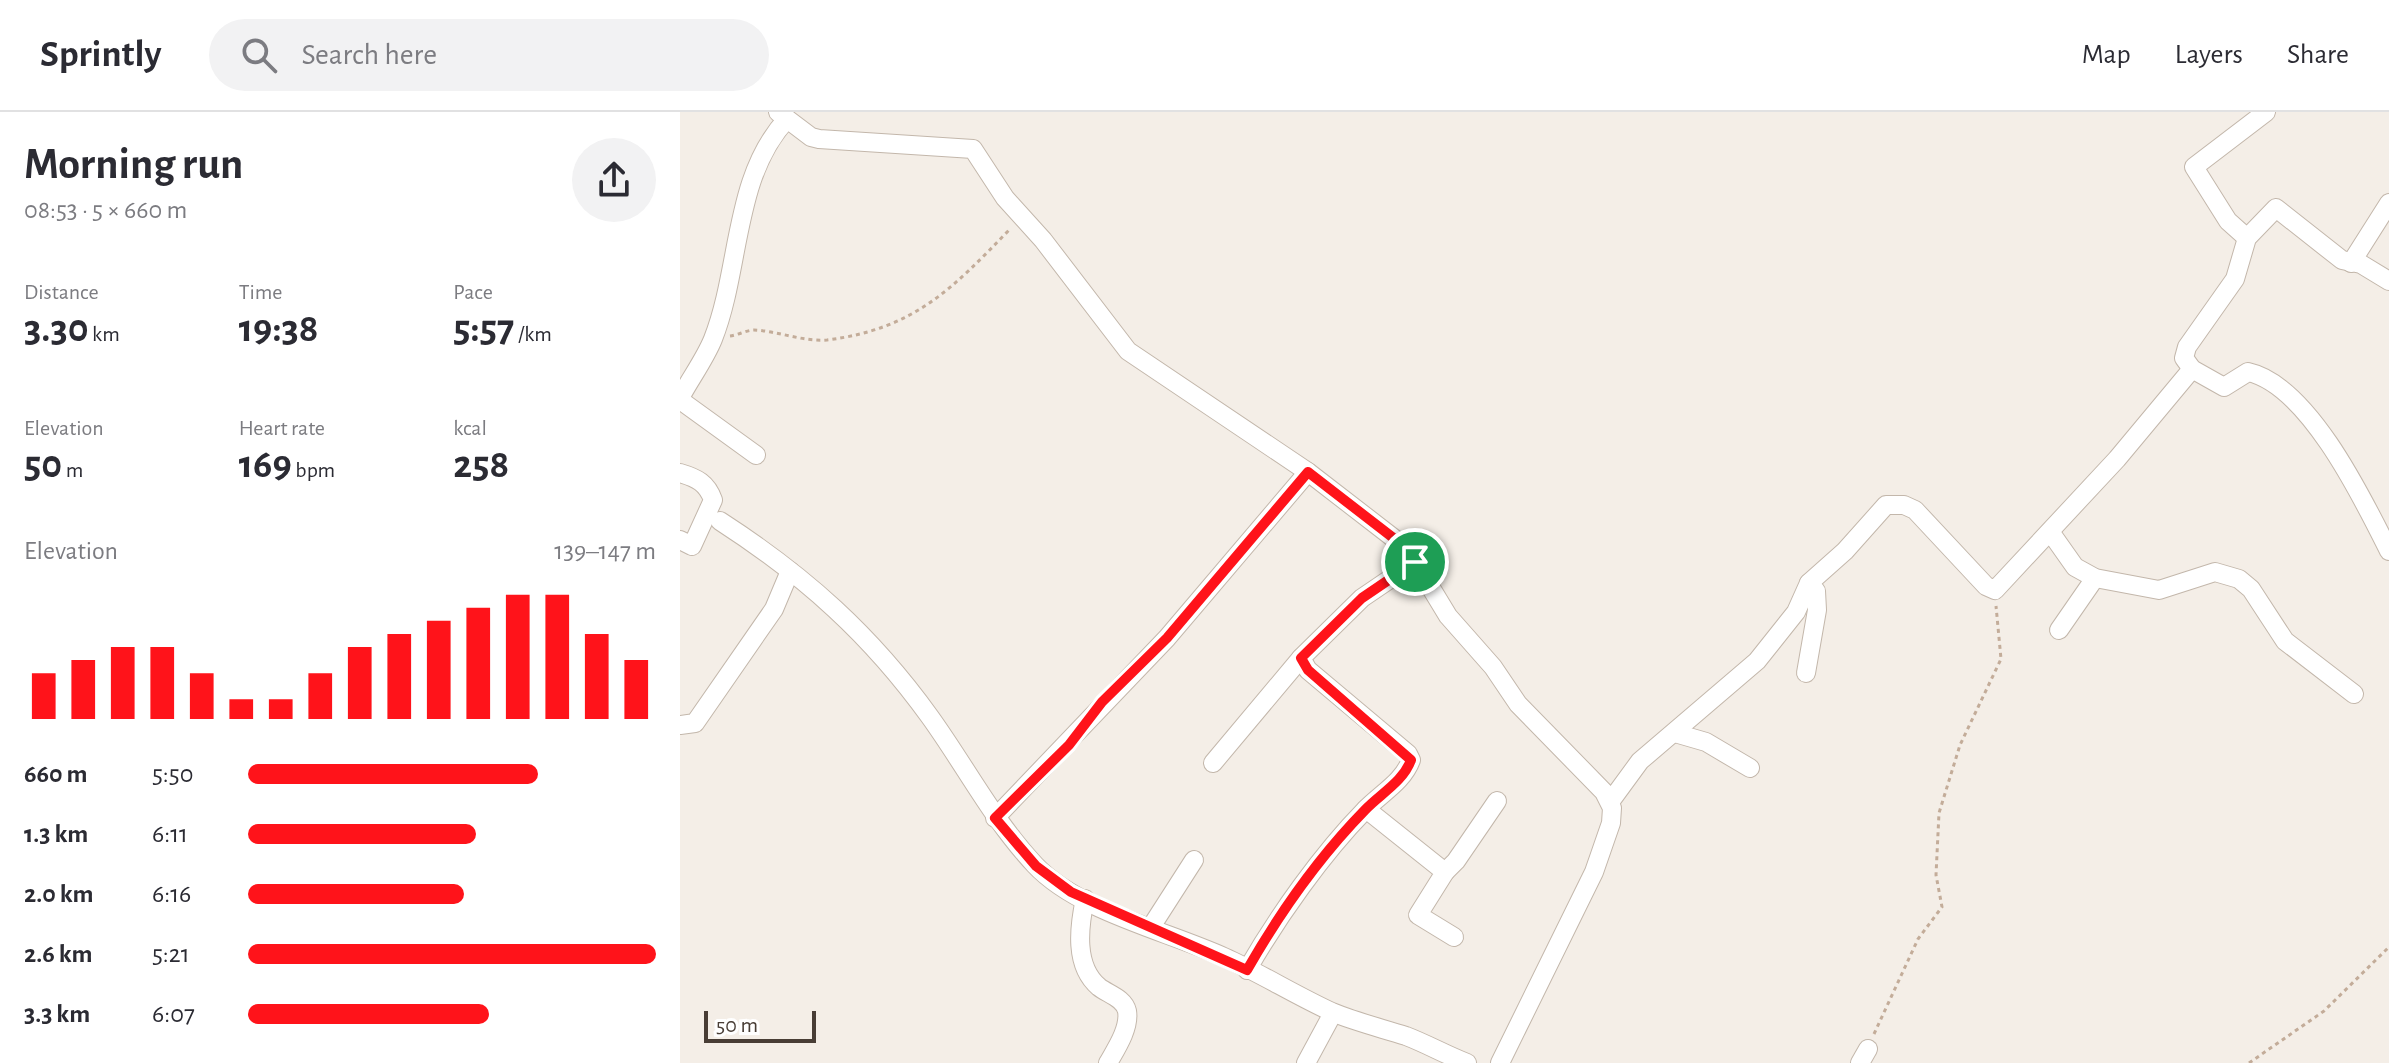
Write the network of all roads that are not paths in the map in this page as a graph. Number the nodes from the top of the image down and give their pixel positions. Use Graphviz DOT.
graph roads {
  1 [pos="2266,112"];
  2 [pos="782,115"];
  3 [pos="2389,203"];
  4 [pos="2247,238"];
  5 [pos="2351,263"];
  6 [pos="2389,281"];
  7 [pos="2192,369"];
  8 [pos="680,399"];
  9 [pos="756,455"];
  10 [pos="1308,472"];
  11 [pos="680,473"];
  12 [pos="720,521"];
  13 [pos="2051,533"];
  14 [pos="680,540"];
  15 [pos="2389,551"];
  16 [pos="1415,562"];
  17 [pos="790,571"];
  18 [pos="2095,578"];
  19 [pos="1809,583"];
  20 [pos="2059,630"];
  21 [pos="1301,658"];
  22 [pos="1806,673"];
  23 [pos="2354,694"];
  24 [pos="680,725"];
  25 [pos="1675,733"];
  26 [pos="1213,763"];
  27 [pos="1750,768"];
  28 [pos="1497,801"];
  29 [pos="1610,802"];
  30 [pos="1366,809"];
  31 [pos="995,818"];
  32 [pos="1194,860"];
  33 [pos="1445,872"];
  34 [pos="1085,899"];
  35 [pos="1151,927"];
  36 [pos="1454,937"];
  37 [pos="1247,970"];
  38 [pos="1333,1013"];
  39 [pos="1441,1058"];
  40 [pos="1108,1063"];
  41 [pos="1306,1063"];
  42 [pos="1467,1063"];
  43 [pos="1500,1063"];
  1 -- 4 [label="street"];
  2 -- 8 [label="street"];
  2 -- 10 [label="street"];
  3 -- 5 [label="street"];
  4 -- 5 [label="street"];
  4 -- 7 [label="street"];
  5 -- 6 [label="street"];
  7 -- 13 [label="street"];
  7 -- 15 [label="street"];
  8 -- 9 [label="street"];
  10 -- 16 [label="street"];
  10 -- 31 [label="street"];
  11 -- 14 [label="street"];
  12 -- 17 [label="street"];
  13 -- 18 [label="street"];
  13 -- 19 [label="street"];
  16 -- 21 [label="street"];
  16 -- 29 [label="street"];
  17 -- 24 [label="street"];
  17 -- 31 [label="street"];
  18 -- 20 [label="street"];
  18 -- 23 [label="street"];
  19 -- 22 [label="street"];
  19 -- 25 [label="street"];
  21 -- 26 [label="street"];
  21 -- 30 [label="street"];
  25 -- 27 [label="street"];
  25 -- 29 [label="street"];
  28 -- 33 [label="street"];
  29 -- 43 [label="street"];
  30 -- 33 [label="street"];
  30 -- 37 [label="street"];
  31 -- 34 [label="street"];
  32 -- 35 [label="street"];
  33 -- 36 [label="street"];
  34 -- 35 [label="street"];
  34 -- 40 [label="street"];
  35 -- 37 [label="street"];
  37 -- 38 [label="street"];
  38 -- 39 [label="street"];
  38 -- 41 [label="street"];
  39 -- 42 [label="street"];
}
